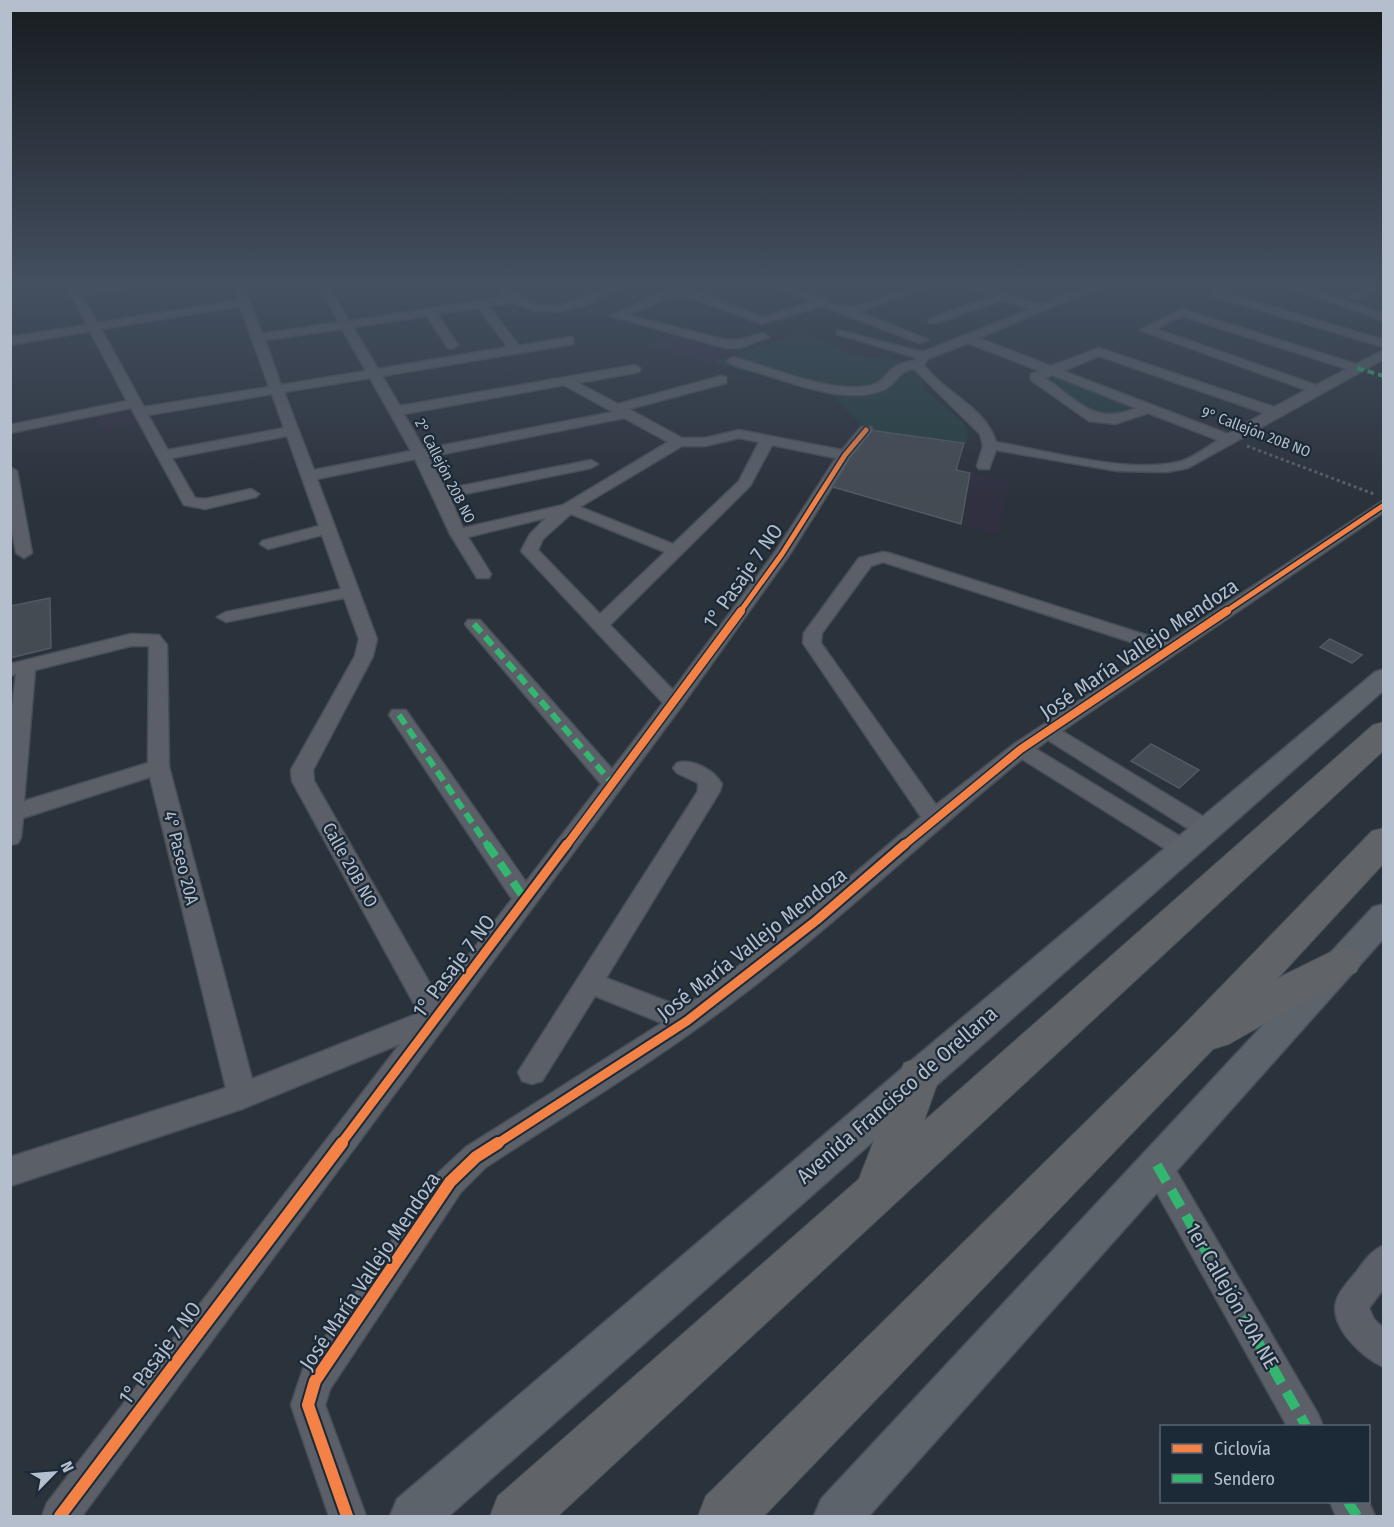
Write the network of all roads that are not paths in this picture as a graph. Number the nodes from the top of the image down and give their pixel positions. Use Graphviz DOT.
graph roads {
  1 [pos="111,358"];
  2 [pos="264,358"];
  3 [pos="365,358"];
  4 [pos="465,358"];
  5 [pos="916,358"];
  6 [pos="925,358"];
  7 [pos="1018,358"];
  8 [pos="1081,358"];
  9 [pos="1120,358"];
  10 [pos="1227,358"];
  11 [pos="1326,358"];
  12 [pos="1375,358"];
  13 [pos="921,360"];
  14 [pos="733,361"];
  15 [pos="1357,368"];
  16 [pos="635,369"];
  17 [pos="1050,371"];
  18 [pos="374,373"];
  19 [pos="721,380"];
  20 [pos="567,382"];
  21 [pos="1316,389"];
  22 [pos="276,390"];
  23 [pos="139,407"];
  24 [pos="1147,408"];
  25 [pos="396,411"];
  26 [pos="623,411"];
  27 [pos="1275,412"];
  28 [pos="10,429"];
  29 [pos="866,430"];
  30 [pos="292,431"];
  31 [pos="1228,439"];
  32 [pos="767,440"];
  33 [pos="680,442"];
  34 [pos="990,445"];
  35 [pos="164,455"];
  36 [pos="420,455"];
  37 [pos="845,455"];
  38 [pos="591,464"];
  39 [pos="984,466"];
  40 [pos="10,471"];
  41 [pos="308,476"];
  42 [pos="251,494"];
  43 [pos="441,494"];
  44 [pos="1383,505"];
  45 [pos="569,507"];
  46 [pos="327,529"];
  47 [pos="458,534"];
  48 [pos="268,544"];
  49 [pos="674,550"];
  50 [pos="24,553"];
  51 [pos="483,574"];
  52 [pos="351,591"];
  53 [pos="226,617"];
  54 [pos="474,624"];
  55 [pos="600,625"];
  56 [pos="1172,649"];
  57 [pos="18,668"];
  58 [pos="1383,677"];
  59 [pos="674,703"];
  60 [pos="399,715"];
  61 [pos="1048,731"];
  62 [pos="1383,732"];
  63 [pos="1021,749"];
  64 [pos="158,767"];
  65 [pos="684,768"];
  66 [pos="613,784"];
  67 [pos="934,819"];
  68 [pos="12,825"];
  69 [pos="1195,839"];
  70 [pos="1383,840"];
  71 [pos="526,901"];
  72 [pos="1383,916"];
  73 [pos="1343,961"];
  74 [pos="591,982"];
  75 [pos="436,1018"];
  76 [pos="687,1021"];
  77 [pos="1191,1045"];
  78 [pos="532,1071"];
  79 [pos="919,1076"];
  80 [pos="242,1096"];
  81 [pos="1157,1165"];
  82 [pos="10,1172"];
  83 [pos="876,1192"];
  84 [pos="1383,1261"];
  85 [pos="1383,1350"];
  86 [pos="1305,1425"];
  87 [pos="1349,1503"];
  88 [pos="60,1516"];
  89 [pos="347,1516"];
  90 [pos="414,1516"];
  91 [pos="518,1516"];
  92 [pos="726,1516"];
  93 [pos="838,1516"];
  94 [pos="1357,1516"];
  1 -- 23 [label="street"];
  2 -- 22 [label="street, Calle 20B NO"];
  3 -- 18 [label="street, 2° Callejón 20B NO"];
  4 -- 18 [label="street"];
  5 -- 13 [label="street"];
  6 -- 13 [label="street"];
  7 -- 17 [label="street, 9° Callejón 20B NO"];
  8 -- 17 [label="street, 9° Callejón 20B NO"];
  9 -- 27 [label="street, 9° Callejón 20B NO"];
  10 -- 21 [label="street"];
  11 -- 15 [label="street"];
  12 -- 15 [label="street"];
  13 -- 14 [label="street"];
  13 -- 34 [label="street"];
  15 -- 21 [label="street"];
  16 -- 20 [label="street"];
  17 -- 24 [label="street, 9° Callejón 20B NO"];
  17 -- 24 [label="street"];
  18 -- 22 [label="street"];
  18 -- 25 [label="street, 2° Callejón 20B NO"];
  19 -- 26 [label="street"];
  20 -- 25 [label="street"];
  20 -- 26 [label="street"];
  21 -- 27 [label="street"];
  22 -- 23 [label="street"];
  22 -- 30 [label="street, Calle 20B NO"];
  23 -- 28 [label="street"];
  23 -- 35 [label="street"];
  24 -- 31 [label="street, 9° Callejón 20B NO"];
  25 -- 36 [label="street, 2° Callejón 20B NO"];
  26 -- 33 [label="street"];
  26 -- 36 [label="street"];
  27 -- 31 [label="street"];
  29 -- 37 [label="street, 1° Pasaje 7 NO"];
  30 -- 35 [label="street"];
  30 -- 41 [label="street, Calle 20B NO"];
  31 -- 34 [label="street"];
  32 -- 33 [label="street"];
  32 -- 37 [label="street"];
  32 -- 49 [label="street"];
  33 -- 45 [label="street"];
  34 -- 39 [label="street"];
  35 -- 42 [label="street"];
  36 -- 41 [label="street"];
  36 -- 43 [label="street, 2° Callejón 20B NO"];
  37 -- 59 [label="street, 1° Pasaje 7 NO"];
  38 -- 43 [label="street"];
  40 -- 50 [label="street"];
  41 -- 46 [label="street, Calle 20B NO"];
  43 -- 47 [label="street, 2° Callejón 20B NO"];
  44 -- 56 [label="street, José María Vallejo Mendoza"];
  45 -- 47 [label="street"];
  45 -- 49 [label="street"];
  45 -- 55 [label="street"];
  46 -- 48 [label="street"];
  46 -- 52 [label="street, Calle 20B NO"];
  47 -- 51 [label="street, 2° Callejón 20B NO"];
  49 -- 55 [label="street"];
  52 -- 53 [label="street"];
  52 -- 75 [label="street, Calle 20B NO"];
  54 -- 66 [label="street"];
  55 -- 59 [label="street"];
  56 -- 61 [label="street, José María Vallejo Mendoza"];
  56 -- 67 [label="street"];
  57 -- 64 [label="street, 4° Paseo 20A"];
  57 -- 68 [label="street"];
  58 -- 69 [label="main road, Avenida Francisco de Orellana"];
  59 -- 66 [label="street, 1° Pasaje 7 NO"];
  60 -- 71 [label="street"];
  61 -- 63 [label="street, José María Vallejo Mendoza"];
  61 -- 69 [label="street"];
  62 -- 83 [label="highway"];
  63 -- 67 [label="street, José María Vallejo Mendoza"];
  63 -- 69 [label="street"];
  64 -- 68 [label="street"];
  64 -- 80 [label="street, 4° Paseo 20A"];
  65 -- 74 [label="street"];
  66 -- 71 [label="street, 1° Pasaje 7 NO"];
  67 -- 76 [label="street, José María Vallejo Mendoza"];
  69 -- 79 [label="main road, Avenida Francisco de Orellana"];
  70 -- 77 [label="highway"];
  71 -- 75 [label="street, 1° Pasaje 7 NO"];
  72 -- 73 [label="main road"];
  73 -- 77 [label="highway"];
  73 -- 81 [label="main road"];
  74 -- 76 [label="street"];
  74 -- 78 [label="street"];
  75 -- 80 [label="street"];
  75 -- 88 [label="street, 1° Pasaje 7 NO"];
  76 -- 89 [label="street, José María Vallejo Mendoza"];
  77 -- 92 [label="highway"];
  79 -- 83 [label="highway"];
  79 -- 90 [label="main road, Avenida Francisco de Orellana"];
  80 -- 82 [label="street"];
  81 -- 86 [label="street, 1er Callejón 20A NE"];
  81 -- 93 [label="main road"];
  83 -- 91 [label="highway"];
  84 -- 85 [label="street"];
  87 -- 94 [label="street"];
}
